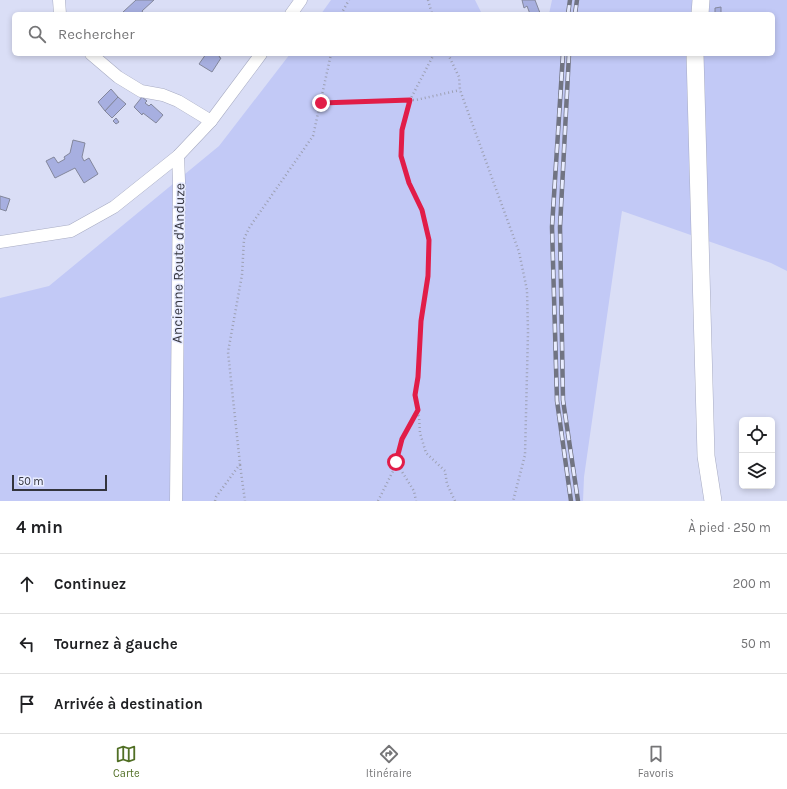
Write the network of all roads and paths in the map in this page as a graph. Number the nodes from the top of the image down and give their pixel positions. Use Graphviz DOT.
graph roads {
  1 [pos="59,0"];
  2 [pos="301,0"];
  3 [pos="349,0"];
  4 [pos="428,0"];
  5 [pos="701,0"];
  6 [pos="60,12"];
  7 [pos="292,12"];
  8 [pos="342,12"];
  9 [pos="431,12"];
  10 [pos="700,12"];
  11 [pos="93,56"];
  12 [pos="260,56"];
  13 [pos="331,56"];
  14 [pos="433,56"];
  15 [pos="449,56"];
  16 [pos="695,56"];
  17 [pos="460,90"];
  18 [pos="410,100"];
  19 [pos="321,103"];
  20 [pos="211,121"];
  21 [pos="178,156"];
  22 [pos="0,242"];
  23 [pos="416,412"];
  24 [pos="396,462"];
  25 [pos="240,464"];
  26 [pos="176,501"];
  27 [pos="215,501"];
  28 [pos="245,501"];
  29 [pos="378,501"];
  30 [pos="416,501"];
  31 [pos="455,501"];
  32 [pos="513,501"];
  33 [pos="713,501"];
  1 -- 6 [label="street"];
  2 -- 7 [label="street"];
  3 -- 8 [label="path"];
  4 -- 9 [label="path"];
  5 -- 10 [label="main road"];
  11 -- 20 [label="street"];
  12 -- 20 [label="street"];
  13 -- 19 [label="path"];
  14 -- 18 [label="path"];
  15 -- 17 [label="path"];
  16 -- 33 [label="main road"];
  17 -- 18 [label="path"];
  17 -- 32 [label="path"];
  18 -- 19 [label="path"];
  18 -- 23 [label="path"];
  19 -- 25 [label="path"];
  20 -- 21 [label="street"];
  21 -- 22 [label="street"];
  21 -- 26 [label="street, Ancienne Route d'Anduze"];
  23 -- 24 [label="path"];
  23 -- 31 [label="path"];
  24 -- 29 [label="path"];
  24 -- 30 [label="path"];
  25 -- 27 [label="path"];
  25 -- 28 [label="path"];
}
